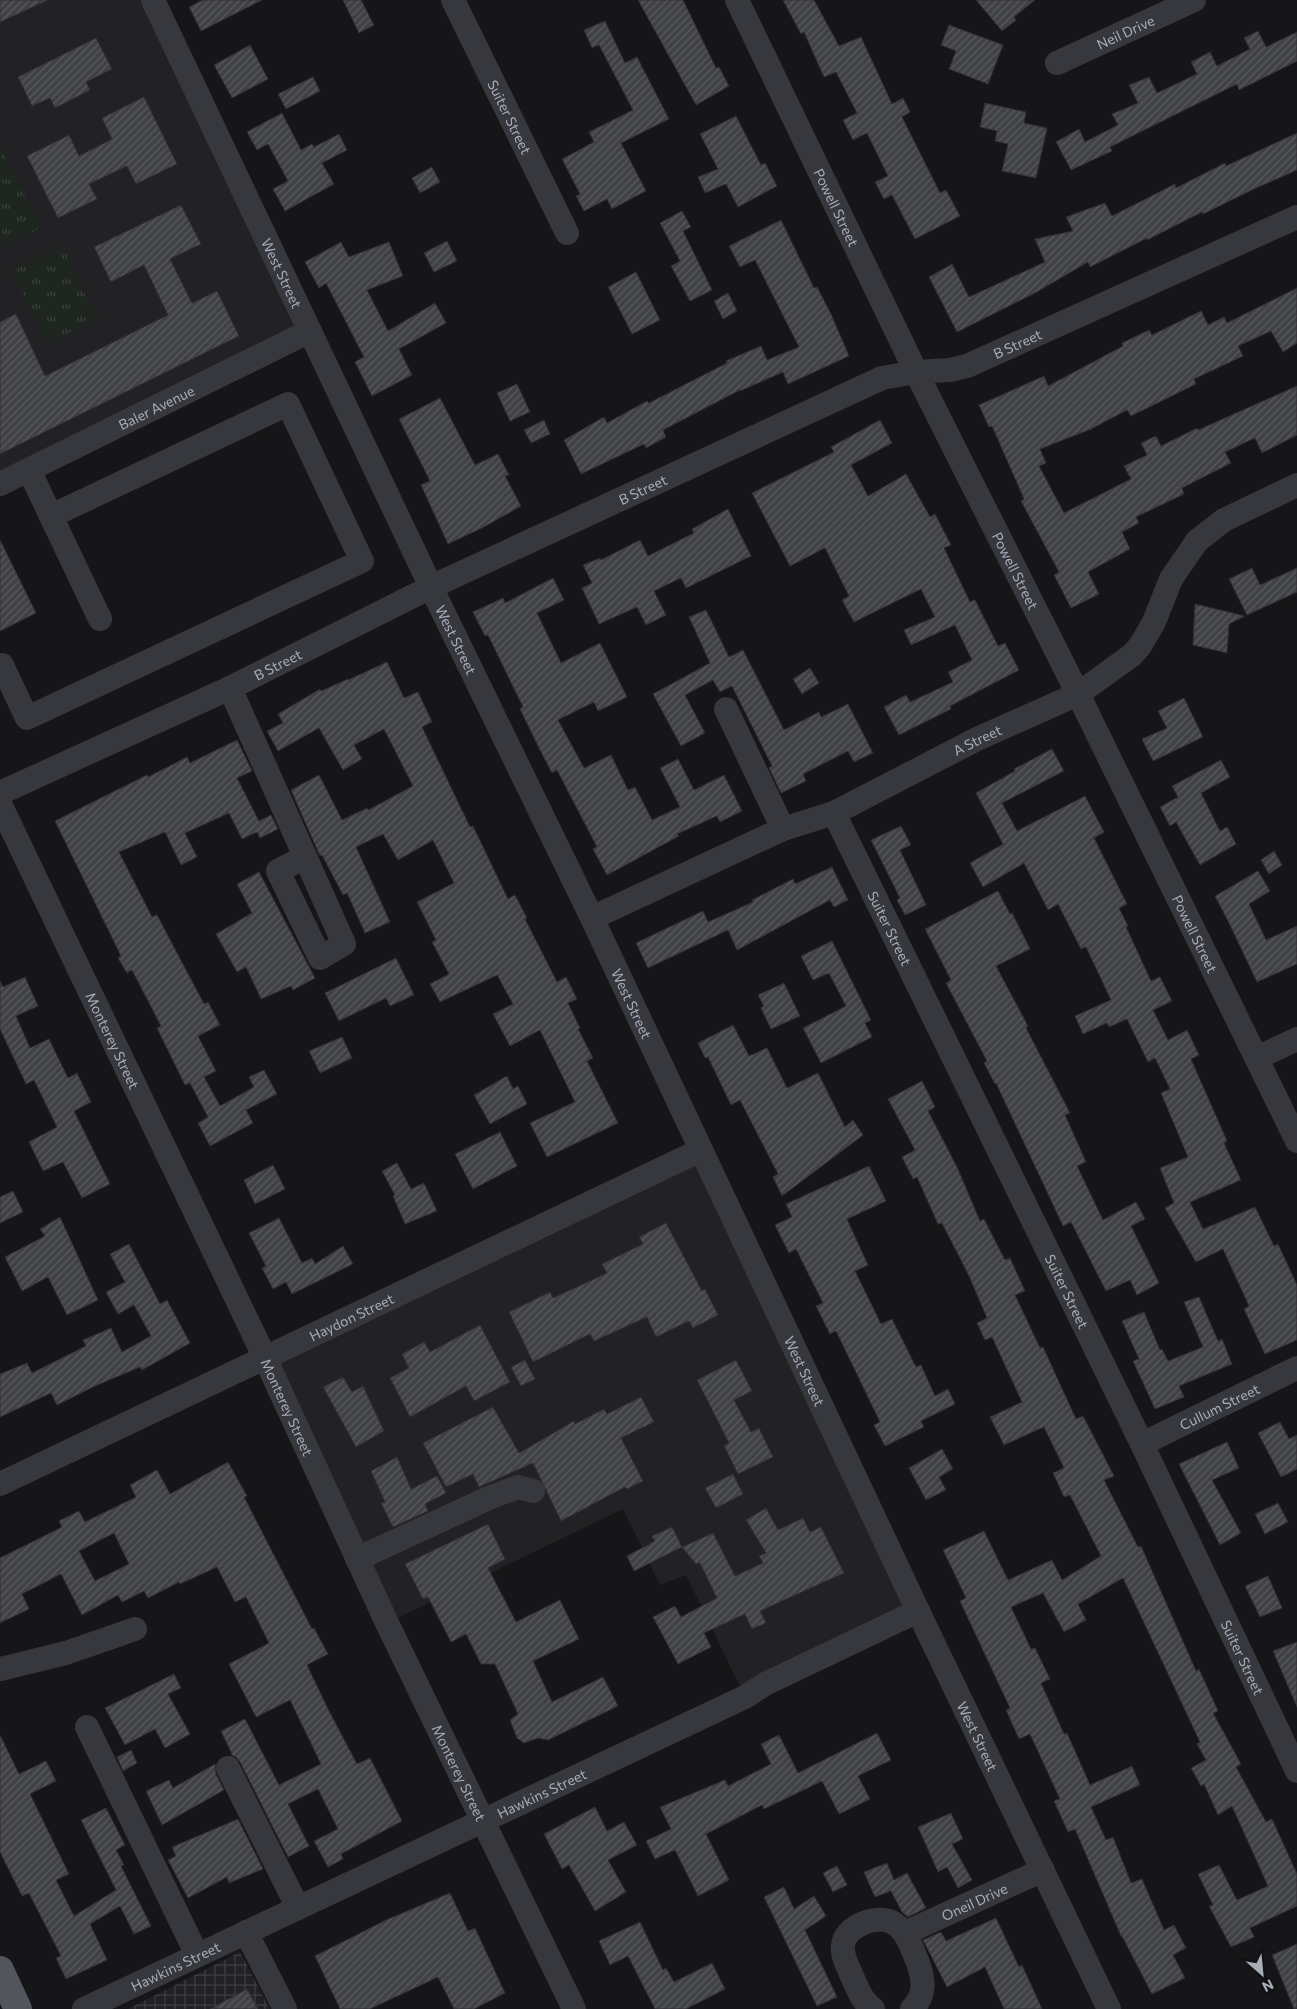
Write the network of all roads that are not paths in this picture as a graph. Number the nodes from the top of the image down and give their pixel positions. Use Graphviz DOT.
graph roads {
  1 [pos="152,0"];
  2 [pos="453,0"];
  3 [pos="737,0"];
  4 [pos="1194,0"];
  5 [pos="1057,62"];
  6 [pos="1297,217"];
  7 [pos="567,233"];
  8 [pos="310,331"];
  9 [pos="916,372"];
  10 [pos="29,470"];
  11 [pos="0,484"];
  12 [pos="1297,485"];
  13 [pos="51,516"];
  14 [pos="431,588"];
  15 [pos="100,619"];
  16 [pos="1,666"];
  17 [pos="230,688"];
  18 [pos="1078,694"];
  19 [pos="726,709"];
  20 [pos="0,793"];
  21 [pos="0,804"];
  22 [pos="834,813"];
  23 [pos="783,829"];
  24 [pos="305,857"];
  25 [pos="592,918"];
  26 [pos="1297,1039"];
  27 [pos="1257,1058"];
  28 [pos="1297,1141"];
  29 [pos="701,1150"];
  30 [pos="265,1358"];
  31 [pos="1297,1368"];
  32 [pos="1142,1444"];
  33 [pos="0,1484"];
  34 [pos="533,1491"];
  35 [pos="357,1559"];
  36 [pos="918,1611"];
  37 [pos="135,1629"];
  38 [pos="0,1668"];
  39 [pos="87,1727"];
  40 [pos="228,1768"];
  41 [pos="1297,1771"];
  42 [pos="483,1821"];
  43 [pos="1043,1870"];
  44 [pos="298,1908"];
  45 [pos="246,1932"];
  46 [pos="905,1933"];
  47 [pos="197,1955"];
  48 [pos="0,1970"];
  49 [pos="18,2009"];
  50 [pos="84,2009"];
  51 [pos="285,2009"];
  52 [pos="574,2009"];
  53 [pos="873,2009"];
  54 [pos="912,2009"];
  55 [pos="1109,2009"];
  1 -- 8 [label="street, West Street"];
  2 -- 7 [label="street, Suiter Street"];
  3 -- 9 [label="street, Powell Street"];
  4 -- 5 [label="street, Neil Drive"];
  6 -- 9 [label="street, B Street"];
  8 -- 10 [label="street, Baler Avenue"];
  8 -- 14 [label="street, West Street"];
  9 -- 14 [label="street, B Street"];
  9 -- 18 [label="street, Powell Street"];
  10 -- 11 [label="street, Baler Avenue"];
  10 -- 13 [label="street"];
  12 -- 18 [label="street, A Street"];
  13 -- 15 [label="street"];
  13 -- 16 [label="street"];
  14 -- 17 [label="street, B Street"];
  14 -- 25 [label="street, West Street"];
  17 -- 20 [label="street, B Street"];
  17 -- 24 [label="street"];
  18 -- 22 [label="street, A Street"];
  18 -- 27 [label="street, Powell Street"];
  19 -- 23 [label="street"];
  21 -- 30 [label="street, Monterey Street"];
  22 -- 23 [label="street, A Street"];
  22 -- 32 [label="street, Suiter Street"];
  23 -- 25 [label="street, A Street"];
  25 -- 29 [label="street, West Street"];
  26 -- 27 [label="street"];
  27 -- 28 [label="street, Powell Street"];
  29 -- 30 [label="street, Haydon Street"];
  29 -- 36 [label="street, West Street"];
  30 -- 33 [label="street, Haydon Street"];
  30 -- 35 [label="street, Monterey Street"];
  31 -- 32 [label="street, Cullum Street"];
  32 -- 41 [label="street, Suiter Street"];
  34 -- 35 [label="street"];
  35 -- 42 [label="street, Monterey Street"];
  36 -- 42 [label="street, Hawkins Street"];
  36 -- 43 [label="street, West Street"];
  37 -- 38 [label="street"];
  39 -- 47 [label="street"];
  40 -- 44 [label="street"];
  42 -- 44 [label="street, Hawkins Street"];
  42 -- 52 [label="street, Monterey Street"];
  43 -- 46 [label="street, Oneil Drive"];
  43 -- 55 [label="street, West Street"];
  44 -- 45 [label="street, Hawkins Street"];
  45 -- 47 [label="street, Hawkins Street"];
  45 -- 51 [label="street"];
  46 -- 53 [label="street"];
  46 -- 54 [label="street"];
  47 -- 50 [label="street, Hawkins Street"];
  48 -- 49 [label="main road"];
}
